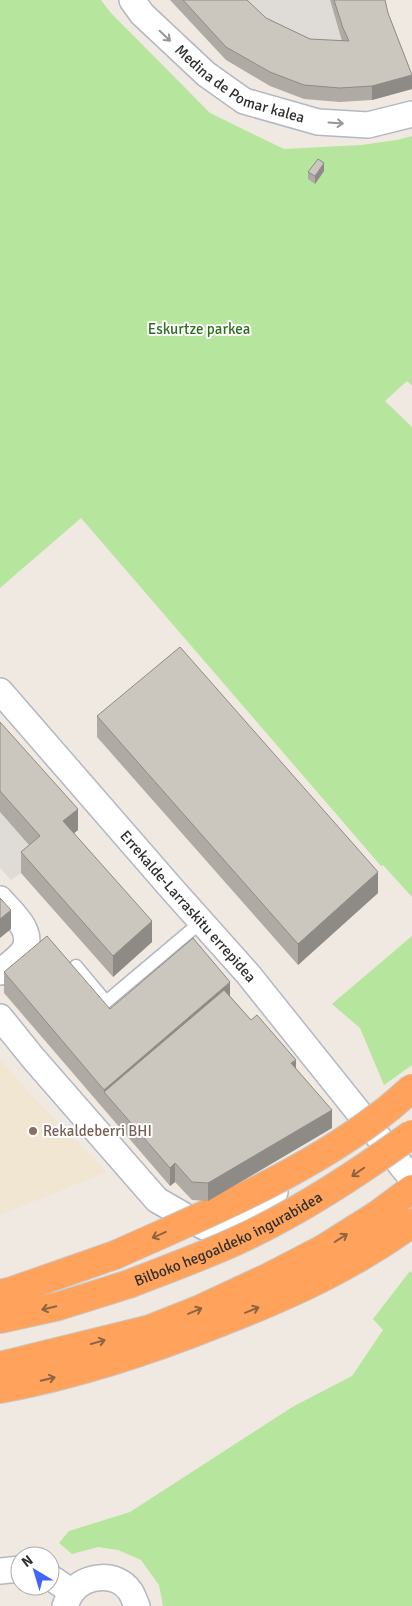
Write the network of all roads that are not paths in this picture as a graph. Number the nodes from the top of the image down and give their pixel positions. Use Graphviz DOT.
graph roads {
  1 [pos="132,0"];
  2 [pos="412,114"];
  3 [pos="0,691"];
  4 [pos="0,899"];
  5 [pos="201,922"];
  6 [pos="76,966"];
  7 [pos="0,972"];
  8 [pos="0,1017"];
  9 [pos="412,1088"];
  10 [pos="369,1127"];
  11 [pos="412,1134"];
  12 [pos="412,1178"];
  13 [pos="412,1190"];
  14 [pos="412,1223"];
  15 [pos="0,1294"];
  16 [pos="0,1319"];
  17 [pos="154,1338"];
  18 [pos="0,1366"];
  19 [pos="0,1389"];
  20 [pos="60,1589"];
  21 [pos="68,1599"];
  22 [pos="137,1606"];
  1 -- 2 [label="street, Medina de Pomar kalea, one-way"];
  3 -- 5 [label="street, Errekalde-Larraskitu errepidea"];
  4 -- 7 [label="street"];
  5 -- 6 [label="lane"];
  5 -- 10 [label="street, Errekalde-Larraskitu errepidea"];
  8 -- 10 [label="street"];
  9 -- 15 [label="highway, one-way, bridge"];
  10 -- 12 [label="street, Errekalde-Larraskitu errepidea"];
  11 -- 16 [label="highway, Bilboko hegoaldeko ingurabidea, one-way, bridge"];
  17 -- 13 [label="highway, one-way"];
  17 -- 14 [label="highway, one-way"];
  18 -- 17 [label="highway, one-way"];
  19 -- 17 [label="highway, one-way"];
  20 -- 21 [label="street"];
  21 -- 22 [label="street"];
}
